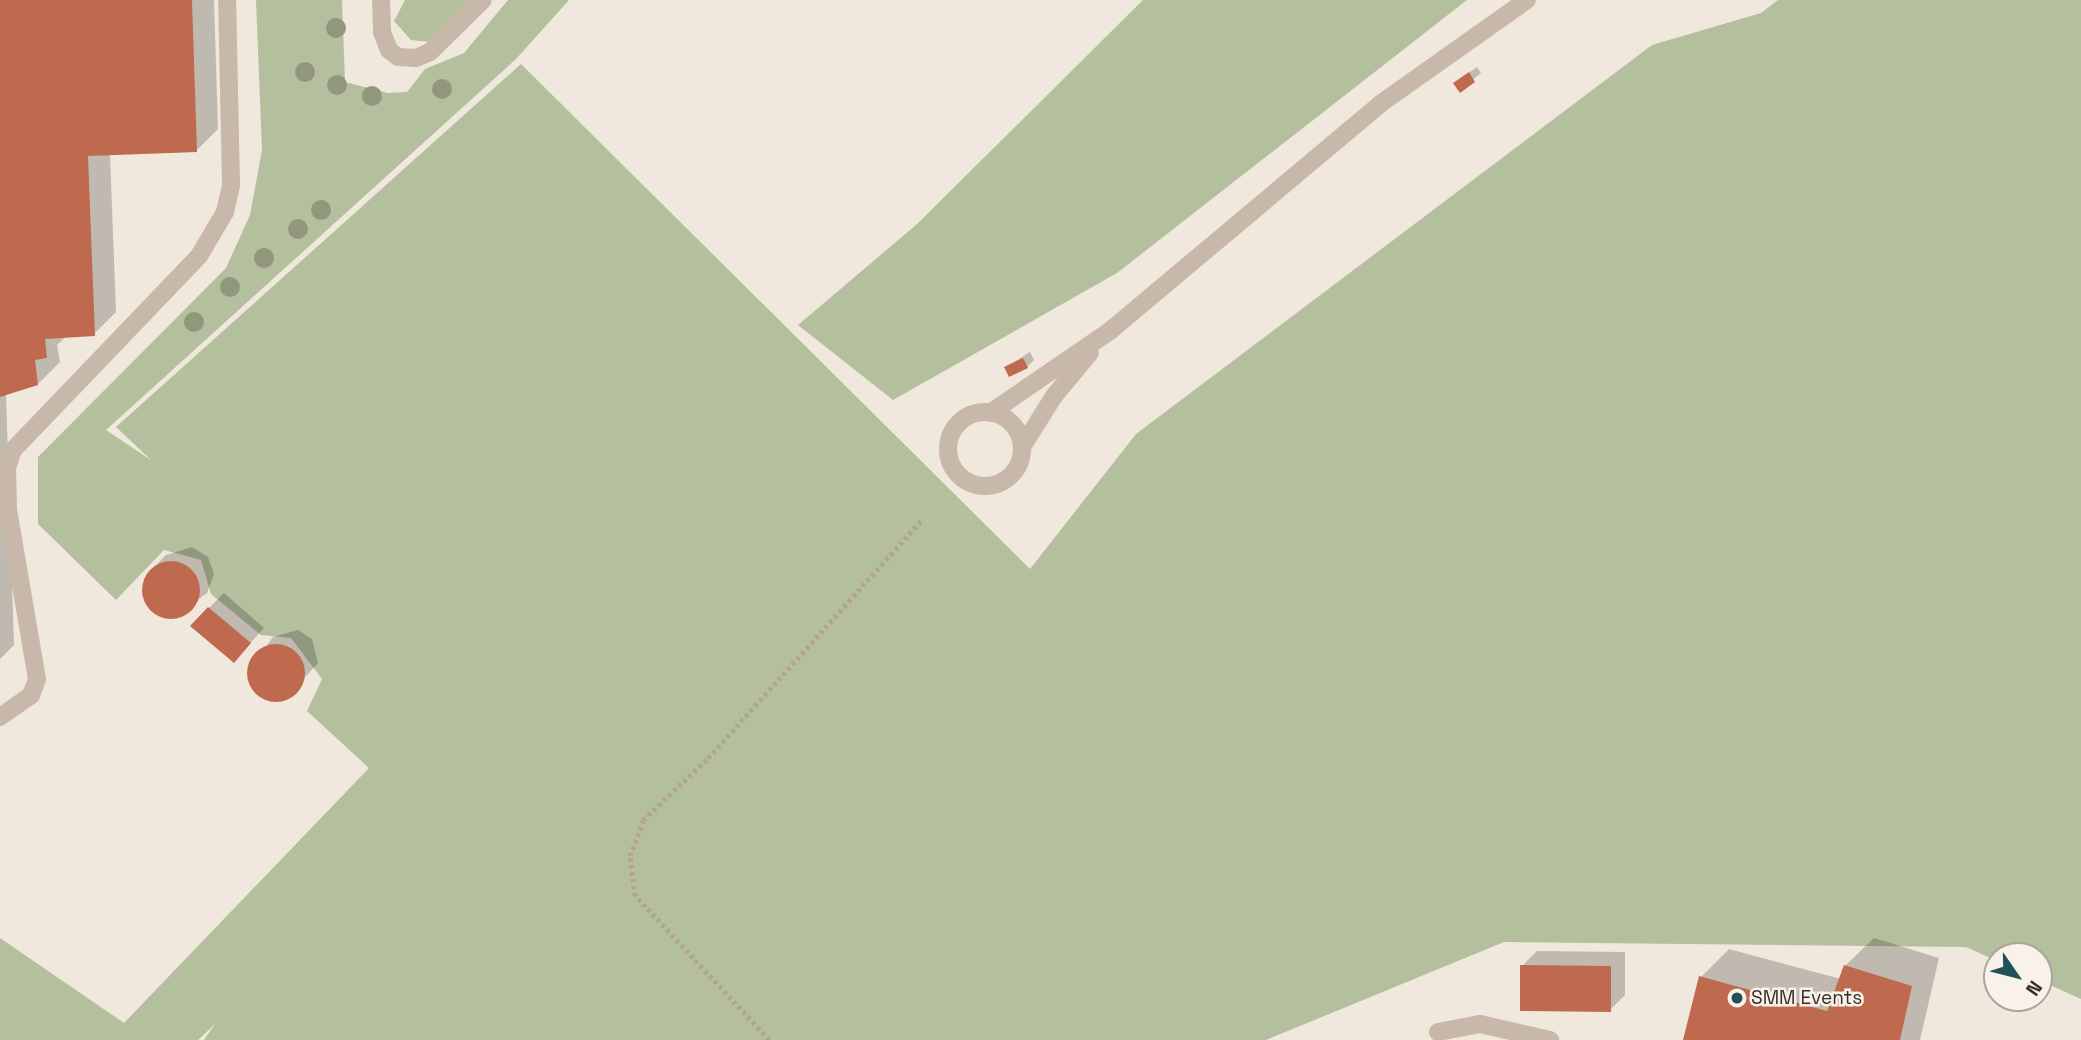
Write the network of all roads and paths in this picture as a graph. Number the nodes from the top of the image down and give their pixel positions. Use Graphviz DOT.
graph roads {
  1 [pos="227,0"];
  2 [pos="381,0"];
  3 [pos="483,0"];
  4 [pos="1527,0"];
  5 [pos="1111,330"];
  6 [pos="990,413"];
  7 [pos="1022,447"];
  8 [pos="923,518"];
  9 [pos="0,717"];
  10 [pos="1438,1032"];
  11 [pos="769,1040"];
  12 [pos="1550,1040"];
  1 -- 9 [label="street"];
  2 -- 3 [label="street"];
  4 -- 5 [label="street"];
  5 -- 6 [label="street"];
  5 -- 7 [label="street"];
  6 -- 7 [label="street"];
  6 -- 7 [label="street"];
  8 -- 11 [label="path"];
  10 -- 12 [label="street"];
}
